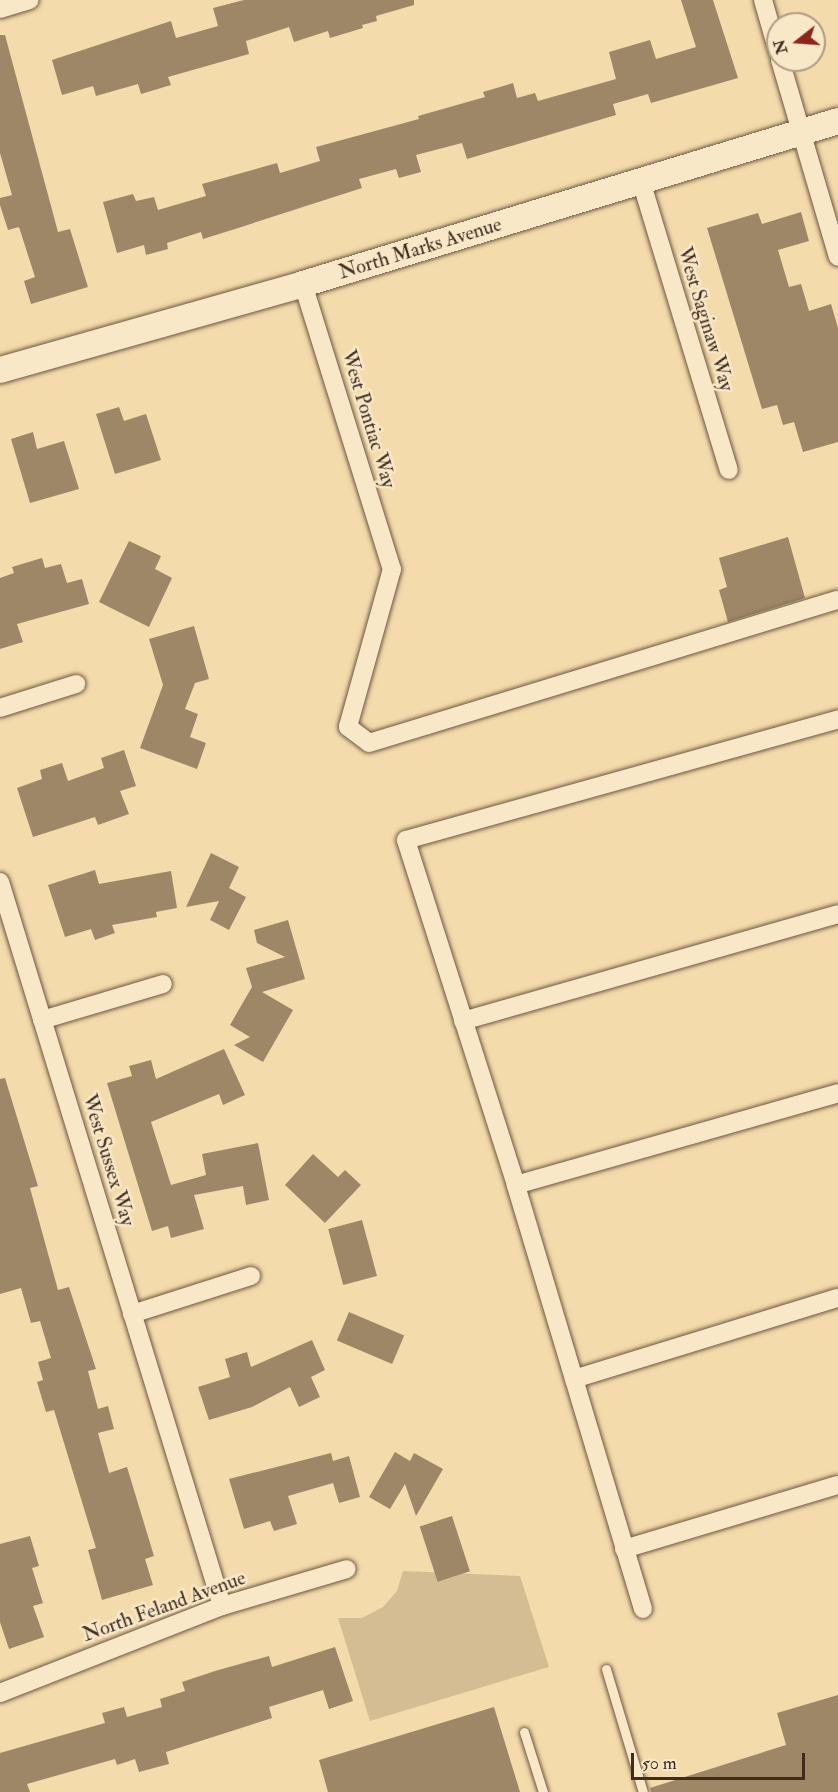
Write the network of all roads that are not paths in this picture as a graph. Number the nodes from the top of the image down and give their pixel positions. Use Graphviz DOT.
graph roads {
  1 [pos="30,0"];
  2 [pos="0,9"];
  3 [pos="784,72"];
  4 [pos="838,121"];
  5 [pos="801,132"];
  6 [pos="641,181"];
  7 [pos="838,257"];
  8 [pos="303,284"];
  9 [pos="0,370"];
  10 [pos="729,470"];
  11 [pos="838,600"];
  12 [pos="76,684"];
  13 [pos="0,708"];
  14 [pos="838,719"];
  15 [pos="0,882"];
  16 [pos="838,914"];
  17 [pos="163,984"];
  18 [pos="42,1020"];
  19 [pos="464,1021"];
  20 [pos="838,1093"];
  21 [pos="516,1185"];
  22 [pos="251,1276"];
  23 [pos="838,1298"];
  24 [pos="132,1314"];
  25 [pos="574,1379"];
  26 [pos="838,1485"];
  27 [pos="624,1549"];
  28 [pos="347,1569"];
  29 [pos="222,1606"];
  30 [pos="643,1609"];
  31 [pos="606,1669"];
  32 [pos="0,1693"];
  33 [pos="524,1732"];
  34 [pos="543,1792"];
  35 [pos="643,1792"];
  1 -- 2 [label="street"];
  3 -- 5 [label="street"];
  4 -- 5 [label="main road, North Marks Avenue"];
  5 -- 6 [label="main road, North Marks Avenue"];
  5 -- 7 [label="street"];
  6 -- 8 [label="main road, North Marks Avenue"];
  6 -- 10 [label="street, West Saginaw Way"];
  8 -- 9 [label="main road, North Marks Avenue"];
  8 -- 11 [label="street, West Pontiac Way"];
  12 -- 13 [label="street"];
  14 -- 19 [label="street"];
  15 -- 18 [label="street, West Sussex Way"];
  16 -- 19 [label="street"];
  17 -- 18 [label="street"];
  18 -- 24 [label="street, West Sussex Way"];
  19 -- 21 [label="street"];
  20 -- 21 [label="street"];
  21 -- 25 [label="street"];
  22 -- 24 [label="street"];
  23 -- 25 [label="street"];
  24 -- 29 [label="street, West Sussex Way"];
  25 -- 27 [label="street"];
  26 -- 27 [label="street"];
  27 -- 30 [label="street"];
  28 -- 29 [label="street, North Feland Avenue"];
  29 -- 32 [label="street, North Feland Avenue"];
  31 -- 35 [label="lane"];
  33 -- 34 [label="lane"];
}
